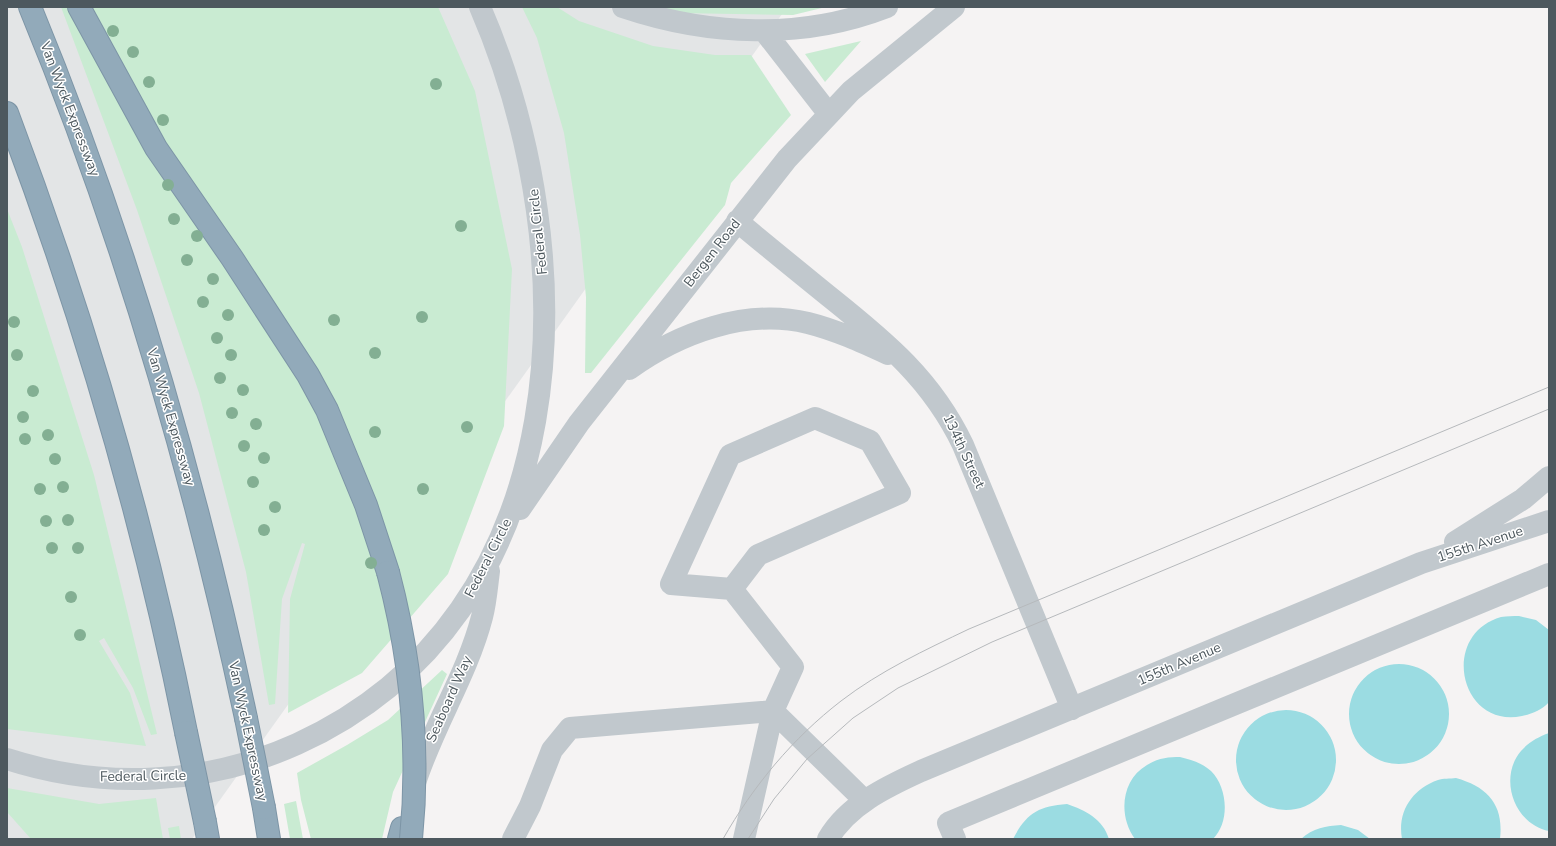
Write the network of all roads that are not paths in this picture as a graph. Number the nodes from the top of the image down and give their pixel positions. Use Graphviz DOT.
graph roads {
  1 [pos="30,7"];
  2 [pos="79,7"];
  3 [pos="480,7"];
  4 [pos="623,7"];
  5 [pos="887,7"];
  6 [pos="954,7"];
  7 [pos="765,32"];
  8 [pos="7,113"];
  9 [pos="828,113"];
  10 [pos="737,221"];
  11 [pos="907,362"];
  12 [pos="612,381"];
  13 [pos="1549,477"];
  14 [pos="1549,521"];
  15 [pos="505,531"];
  16 [pos="492,556"];
  17 [pos="1421,563"];
  18 [pos="1549,574"];
  19 [pos="732,589"];
  20 [pos="1072,709"];
  21 [pos="773,711"];
  22 [pos="7,759"];
  23 [pos="865,801"];
  24 [pos="207,831"];
  25 [pos="403,836"];
  26 [pos="269,839"];
  27 [pos="513,839"];
  28 [pos="744,839"];
  29 [pos="828,839"];
  30 [pos="955,839"];
  1 -- 26 [label="highway, Van Wyck Expressway, bridge"];
  2 -- 25 [label="highway, bridge"];
  3 -- 15 [label="street, Federal Circle"];
  4 -- 7 [label="street"];
  5 -- 7 [label="street"];
  6 -- 9 [label="street, Bergen Road"];
  7 -- 9 [label="street"];
  8 -- 24 [label="highway, bridge"];
  9 -- 10 [label="street, Bergen Road"];
  10 -- 11 [label="street, 134th Street"];
  10 -- 12 [label="street, Bergen Road"];
  11 -- 12 [label="street"];
  11 -- 20 [label="street, 134th Street"];
  12 -- 15 [label="street, Bergen Road"];
  13 -- 17 [label="street"];
  14 -- 17 [label="street, 155th Avenue"];
  15 -- 16 [label="street, Federal Circle"];
  16 -- 22 [label="street, Federal Circle"];
  16 -- 25 [label="street, Seaboard Way"];
  17 -- 20 [label="street, 155th Avenue"];
  18 -- 30 [label="street"];
  19 -- 19 [label="street"];
  19 -- 21 [label="street"];
  20 -- 23 [label="street, 155th Avenue"];
  21 -- 23 [label="street"];
  21 -- 27 [label="street"];
  21 -- 28 [label="street"];
  23 -- 29 [label="street, 155th Avenue"];
}
